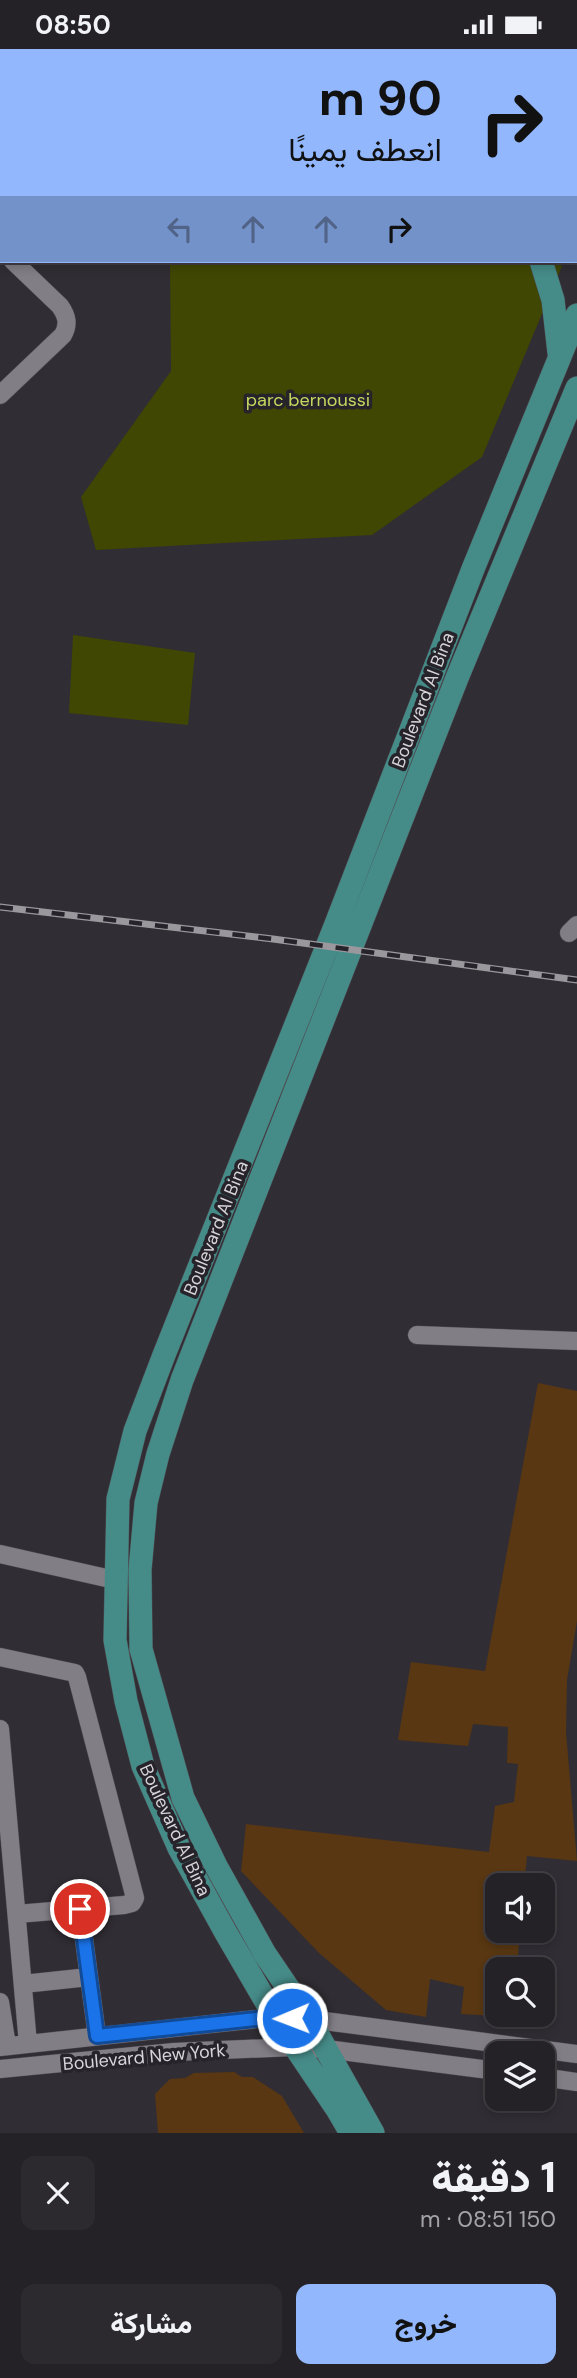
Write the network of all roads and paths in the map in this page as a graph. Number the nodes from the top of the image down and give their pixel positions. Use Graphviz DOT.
graph roads {
  1 [pos="15,263"];
  2 [pos="542,263"];
  3 [pos="577,316"];
  4 [pos="559,356"];
  5 [pos="577,388"];
  6 [pos="0,395"];
  7 [pos="416,1335"];
  8 [pos="577,1341"];
  9 [pos="0,1554"];
  10 [pos="115,1580"];
  11 [pos="0,1657"];
  12 [pos="0,1729"];
  13 [pos="80,1909"];
  14 [pos="17,1914"];
  15 [pos="89,1977"];
  16 [pos="23,1984"];
  17 [pos="1,2012"];
  18 [pos="275,2017"];
  19 [pos="309,2019"];
  20 [pos="97,2036"];
  21 [pos="28,2043"];
  22 [pos="3,2046"];
  23 [pos="294,2047"];
  24 [pos="326,2049"];
  25 [pos="577,2054"];
  26 [pos="0,2069"];
  27 [pos="485,2069"];
  28 [pos="555,2079"];
  29 [pos="577,2082"];
  30 [pos="351,2133"];
  31 [pos="373,2133"];
  1 -- 6 [label="street"];
  2 -- 4 [label="main road"];
  3 -- 4 [label="main road, Boulevard Al Bina"];
  4 -- 10 [label="main road, Boulevard Al Bina"];
  5 -- 19 [label="main road, Boulevard Al Bina"];
  7 -- 8 [label="street"];
  9 -- 10 [label="street"];
  10 -- 18 [label="main road, Boulevard Al Bina"];
  11 -- 13 [label="street"];
  12 -- 14 [label="street"];
  13 -- 14 [label="street"];
  13 -- 15 [label="street"];
  14 -- 16 [label="street"];
  15 -- 16 [label="street"];
  15 -- 20 [label="street"];
  16 -- 21 [label="street"];
  17 -- 22 [label="street"];
  18 -- 19 [label="street, Boulevard New York"];
  18 -- 20 [label="street, Boulevard New York"];
  18 -- 23 [label="main road, Boulevard Al Bina"];
  19 -- 24 [label="main road, Boulevard Al Bina"];
  19 -- 25 [label="street, Boulevard New York"];
  20 -- 21 [label="street, Boulevard New York"];
  21 -- 22 [label="street, Boulevard New York"];
  23 -- 24 [label="street, Boulevard New York"];
  23 -- 26 [label="street, Boulevard New York"];
  23 -- 30 [label="main road, Boulevard Al Bina"];
  24 -- 27 [label="street, Boulevard New York"];
  24 -- 31 [label="main road, Boulevard Al Bina"];
  28 -- 29 [label="street"];
}
